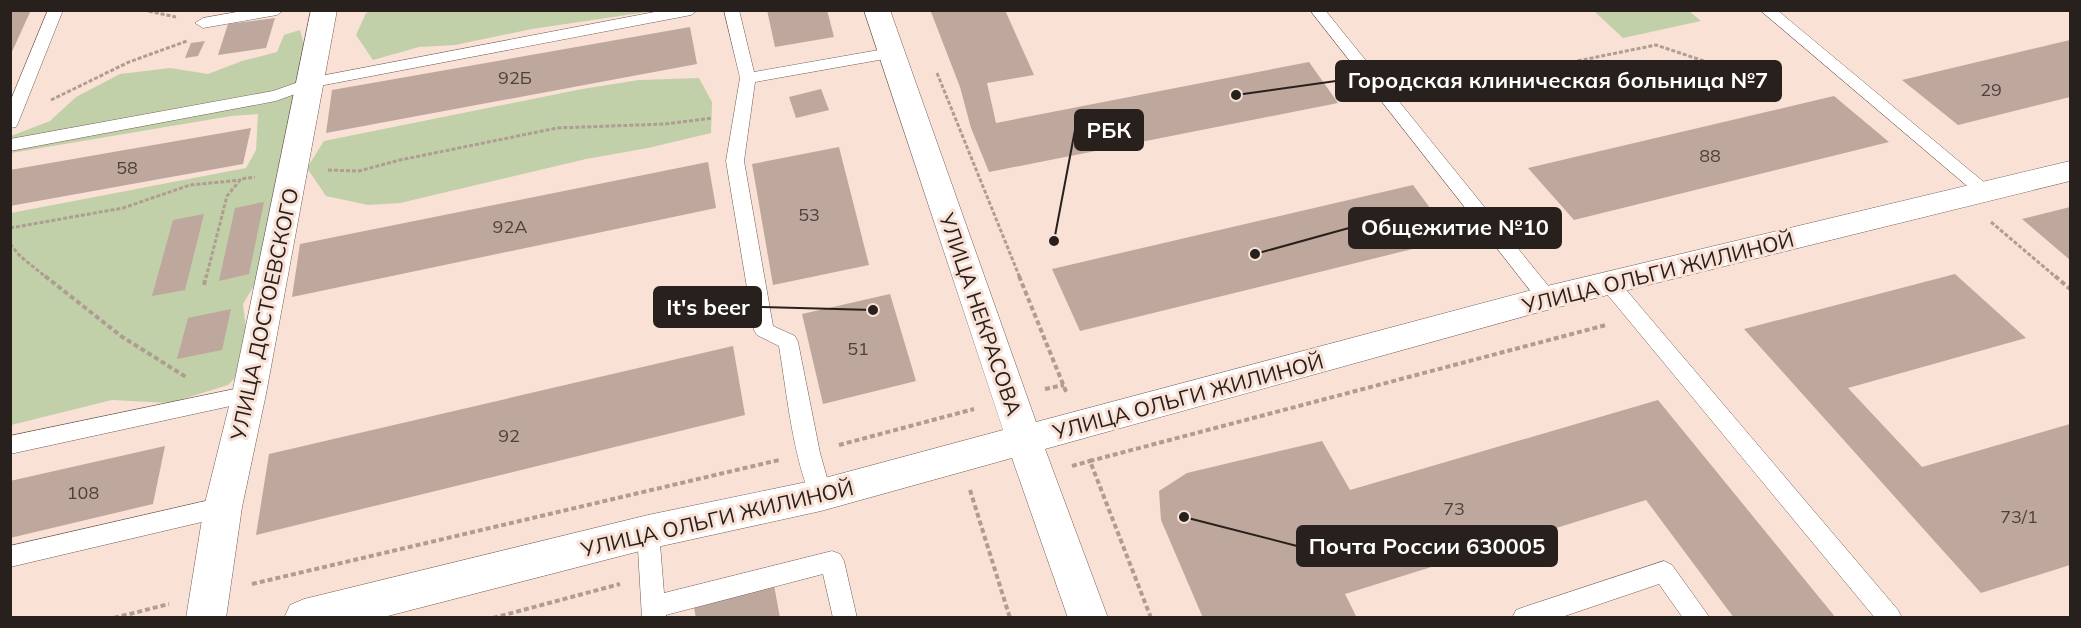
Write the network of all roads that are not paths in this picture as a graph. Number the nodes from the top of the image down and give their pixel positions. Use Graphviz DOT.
graph roads {
  1 [pos="56,10"];
  2 [pos="278,10"];
  3 [pos="329,10"];
  4 [pos="691,10"];
  5 [pos="731,10"];
  6 [pos="877,10"];
  7 [pos="1317,10"];
  8 [pos="1767,10"];
  9 [pos="324,11"];
  10 [pos="203,23"];
  11 [pos="890,53"];
  12 [pos="748,78"];
  13 [pos="310,83"];
  14 [pos="11,121"];
  15 [pos="10,145"];
  16 [pos="2070,171"];
  17 [pos="1986,205"];
  18 [pos="1609,283"];
  19 [pos="1547,298"];
  20 [pos="238,397"];
  21 [pos="1024,440"];
  22 [pos="10,445"];
  23 [pos="821,495"];
  24 [pos="223,507"];
  25 [pos="648,532"];
  26 [pos="10,557"];
  27 [pos="209,606"];
  28 [pos="654,612"];
  29 [pos="320,616"];
  30 [pos="845,618"];
  31 [pos="1088,618"];
  32 [pos="1524,618"];
  33 [pos="1698,618"];
  34 [pos="1890,618"];
  1 -- 14 [label="lane"];
  2 -- 10 [label="lane"];
  3 -- 9 [label="lane"];
  4 -- 13 [label="lane"];
  5 -- 12 [label="lane"];
  6 -- 11 [label="street, УЛИЦА НЕКРАСОВА"];
  7 -- 19 [label="lane"];
  8 -- 17 [label="lane"];
  9 -- 13 [label="street, УЛИЦА ДОСТОЕВСКОГО"];
  11 -- 12 [label="lane"];
  11 -- 21 [label="street, УЛИЦА НЕКРАСОВА"];
  12 -- 23 [label="lane"];
  13 -- 15 [label="lane"];
  13 -- 20 [label="street, УЛИЦА ДОСТОЕВСКОГО"];
  16 -- 17 [label="street, УЛИЦА ОЛЬГИ ЖИЛИНОЙ"];
  17 -- 18 [label="street, УЛИЦА ОЛЬГИ ЖИЛИНОЙ"];
  18 -- 19 [label="street, УЛИЦА ОЛЬГИ ЖИЛИНОЙ"];
  18 -- 34 [label="lane"];
  19 -- 21 [label="street, УЛИЦА ОЛЬГИ ЖИЛИНОЙ"];
  20 -- 22 [label="lane"];
  20 -- 24 [label="street, УЛИЦА ДОСТОЕВСКОГО"];
  21 -- 23 [label="street, УЛИЦА ОЛЬГИ ЖИЛИНОЙ"];
  21 -- 31 [label="street, УЛИЦА НЕКРАСОВА"];
  23 -- 25 [label="street, УЛИЦА ОЛЬГИ ЖИЛИНОЙ"];
  24 -- 26 [label="lane"];
  24 -- 27 [label="street, УЛИЦА ДОСТОЕВСКОГО"];
  25 -- 28 [label="lane"];
  25 -- 29 [label="street, УЛИЦА ОЛЬГИ ЖИЛИНОЙ"];
  28 -- 30 [label="lane"];
  32 -- 33 [label="lane"];
}
